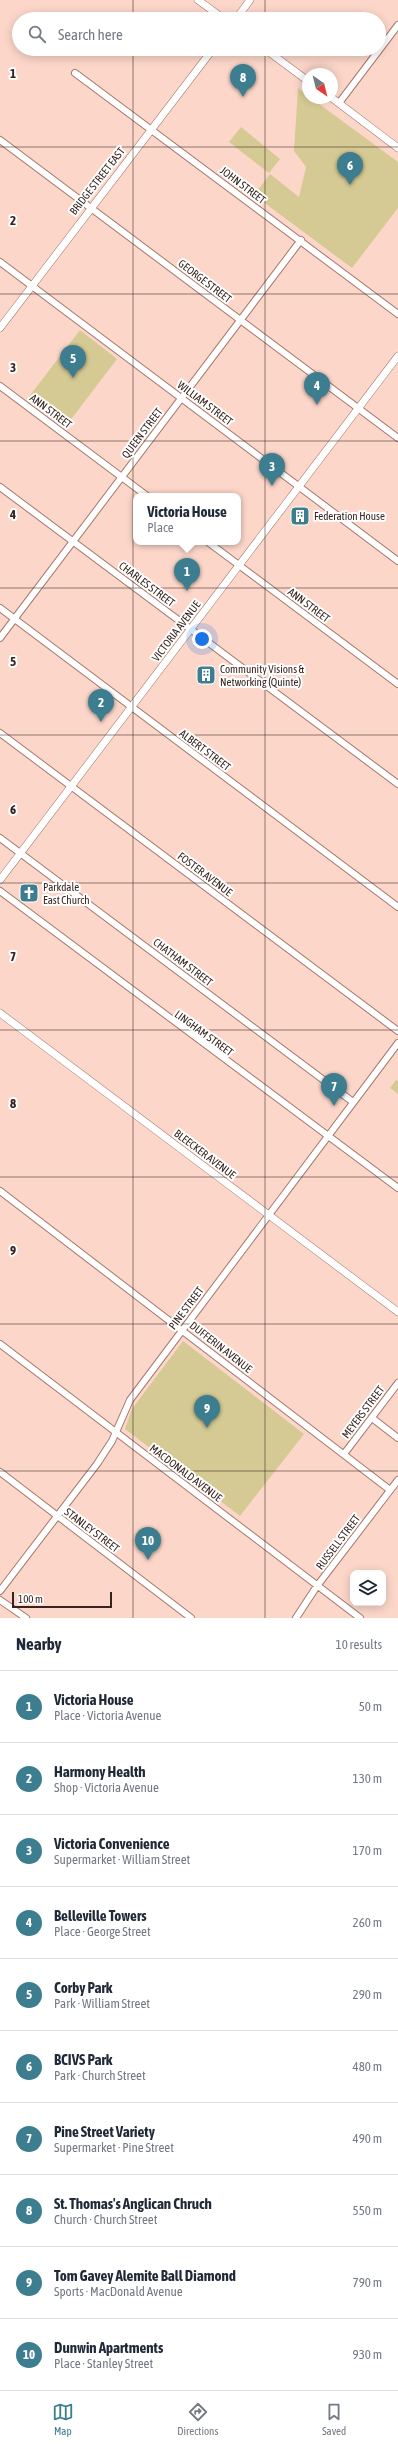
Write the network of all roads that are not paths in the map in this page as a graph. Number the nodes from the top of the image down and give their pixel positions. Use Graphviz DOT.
graph roads {
  1 [pos="198,0"];
  2 [pos="250,0"];
  3 [pos="214,12"];
  4 [pos="241,12"];
  5 [pos="398,25"];
  6 [pos="386,41"];
  7 [pos="208,56"];
  8 [pos="274,56"];
  9 [pos="375,56"];
  10 [pos="75,73"];
  11 [pos="302,77"];
  12 [pos="339,103"];
  13 [pos="152,129"];
  14 [pos="0,140"];
  15 [pos="398,148"];
  16 [pos="91,208"];
  17 [pos="300,240"];
  18 [pos="0,262"];
  19 [pos="32,286"];
  20 [pos="398,314"];
  21 [pos="240,319"];
  22 [pos="0,328"];
  23 [pos="398,356"];
  24 [pos="0,386"];
  25 [pos="181,398"];
  26 [pos="359,409"];
  27 [pos="398,438"];
  28 [pos="122,477"];
  29 [pos="0,487"];
  30 [pos="300,487"];
  31 [pos="143,493"];
  32 [pos="73,541"];
  33 [pos="212,545"];
  34 [pos="398,560"];
  35 [pos="239,566"];
  36 [pos="0,608"];
  37 [pos="15,619"];
  38 [pos="190,629"];
  39 [pos="0,638"];
  40 [pos="398,684"];
  41 [pos="131,708"];
  42 [pos="0,733"];
  43 [pos="398,784"];
  44 [pos="71,786"];
  45 [pos="0,838"];
  46 [pos="20,854"];
  47 [pos="0,880"];
  48 [pos="0,891"];
  49 [pos="398,907"];
  50 [pos="0,1012"];
  51 [pos="398,1031"];
  52 [pos="398,1043"];
  53 [pos="353,1102"];
  54 [pos="328,1136"];
  55 [pos="398,1188"];
  56 [pos="0,1191"];
  57 [pos="268,1215"];
  58 [pos="398,1312"];
  59 [pos="182,1329"];
  60 [pos="0,1344"];
  61 [pos="398,1383"];
  62 [pos="372,1418"];
  63 [pos="115,1432"];
  64 [pos="398,1438"];
  65 [pos="344,1454"];
  66 [pos="0,1472"];
  67 [pos="398,1480"];
  68 [pos="390,1490"];
  69 [pos="58,1516"];
  70 [pos="317,1586"];
  71 [pos="0,1591"];
  72 [pos="0,1600"];
  73 [pos="26,1618"];
  74 [pos="191,1618"];
  75 [pos="296,1618"];
  76 [pos="360,1618"];
  1 -- 3 [label="street"];
  2 -- 4 [label="street"];
  5 -- 6 [label="street"];
  7 -- 13 [label="street, BRIDGE STREET EAST"];
  8 -- 11 [label="street"];
  9 -- 12 [label="street"];
  10 -- 13 [label="street, JOHN STREET"];
  12 -- 15 [label="street"];
  13 -- 16 [label="street, BRIDGE STREET EAST"];
  13 -- 17 [label="street, JOHN STREET"];
  14 -- 16 [label="street, GEORGE STREET"];
  16 -- 19 [label="street, BRIDGE STREET EAST"];
  16 -- 21 [label="street, GEORGE STREET"];
  17 -- 20 [label="street, JOHN STREET"];
  17 -- 21 [label="street, QUEEN STREET"];
  18 -- 19 [label="street, WILLIAM STREET"];
  19 -- 22 [label="street, BRIDGE STREET EAST"];
  19 -- 25 [label="street, WILLIAM STREET"];
  21 -- 25 [label="street, QUEEN STREET"];
  21 -- 26 [label="street, GEORGE STREET"];
  23 -- 26 [label="street, VICTORIA AVENUE"];
  24 -- 28 [label="street, ANN STREET"];
  25 -- 28 [label="street, QUEEN STREET"];
  25 -- 30 [label="street, WILLIAM STREET"];
  26 -- 27 [label="street, GEORGE STREET"];
  26 -- 30 [label="street, VICTORIA AVENUE"];
  28 -- 31 [label="street, ANN STREET"];
  28 -- 32 [label="street, QUEEN STREET"];
  29 -- 32 [label="street, CHARLES STREET"];
  30 -- 34 [label="street, WILLIAM STREET"];
  30 -- 35 [label="street, VICTORIA AVENUE"];
  32 -- 37 [label="street, QUEEN STREET"];
  32 -- 38 [label="street, CHARLES STREET"];
  33 -- 35 [label="street, ANN STREET"];
  35 -- 38 [label="street, VICTORIA AVENUE"];
  35 -- 40 [label="street, ANN STREET"];
  36 -- 37 [label="street, ALBERT STREET"];
  37 -- 39 [label="street, QUEEN STREET"];
  37 -- 41 [label="street, ALBERT STREET"];
  38 -- 41 [label="street, VICTORIA AVENUE"];
  38 -- 43 [label="street, CHARLES STREET"];
  41 -- 44 [label="street, VICTORIA AVENUE"];
  41 -- 49 [label="street, ALBERT STREET"];
  42 -- 44 [label="street, FOSTER AVENUE"];
  44 -- 46 [label="street, VICTORIA AVENUE"];
  44 -- 51 [label="street, FOSTER AVENUE"];
  45 -- 46 [label="street, CHATHAM STREET"];
  46 -- 47 [label="street, VICTORIA AVENUE"];
  46 -- 53 [label="street, CHATHAM STREET"];
  48 -- 54 [label="street, LINGHAM STREET"];
  50 -- 57 [label="street, BLEECKER AVENUE"];
  52 -- 53 [label="street, PINE STREET"];
  53 -- 54 [label="street, PINE STREET"];
  54 -- 55 [label="street, LINGHAM STREET"];
  54 -- 57 [label="street, PINE STREET"];
  56 -- 59 [label="street, DUFFERIN AVENUE"];
  57 -- 58 [label="street, BLEECKER AVENUE"];
  57 -- 59 [label="street, PINE STREET"];
  59 -- 63 [label="street, PINE STREET"];
  59 -- 65 [label="street, DUFFERIN AVENUE"];
  60 -- 63 [label="street, MACDONALD AVENUE"];
  61 -- 62 [label="street, MEYERS STREET"];
  62 -- 64 [label="street"];
  62 -- 65 [label="street, MEYERS STREET"];
  63 -- 69 [label="street, PINE STREET"];
  63 -- 70 [label="street, MACDONALD AVENUE"];
  65 -- 68 [label="street, DUFFERIN AVENUE"];
  66 -- 69 [label="street, STANLEY STREET"];
  67 -- 68 [label="street, RUSSELL STREET"];
  68 -- 70 [label="street, RUSSELL STREET"];
  69 -- 71 [label="street, PINE STREET"];
  69 -- 74 [label="street, STANLEY STREET"];
  70 -- 75 [label="street, RUSSELL STREET"];
  70 -- 76 [label="street, MACDONALD AVENUE"];
  72 -- 73 [label="street"];
}
